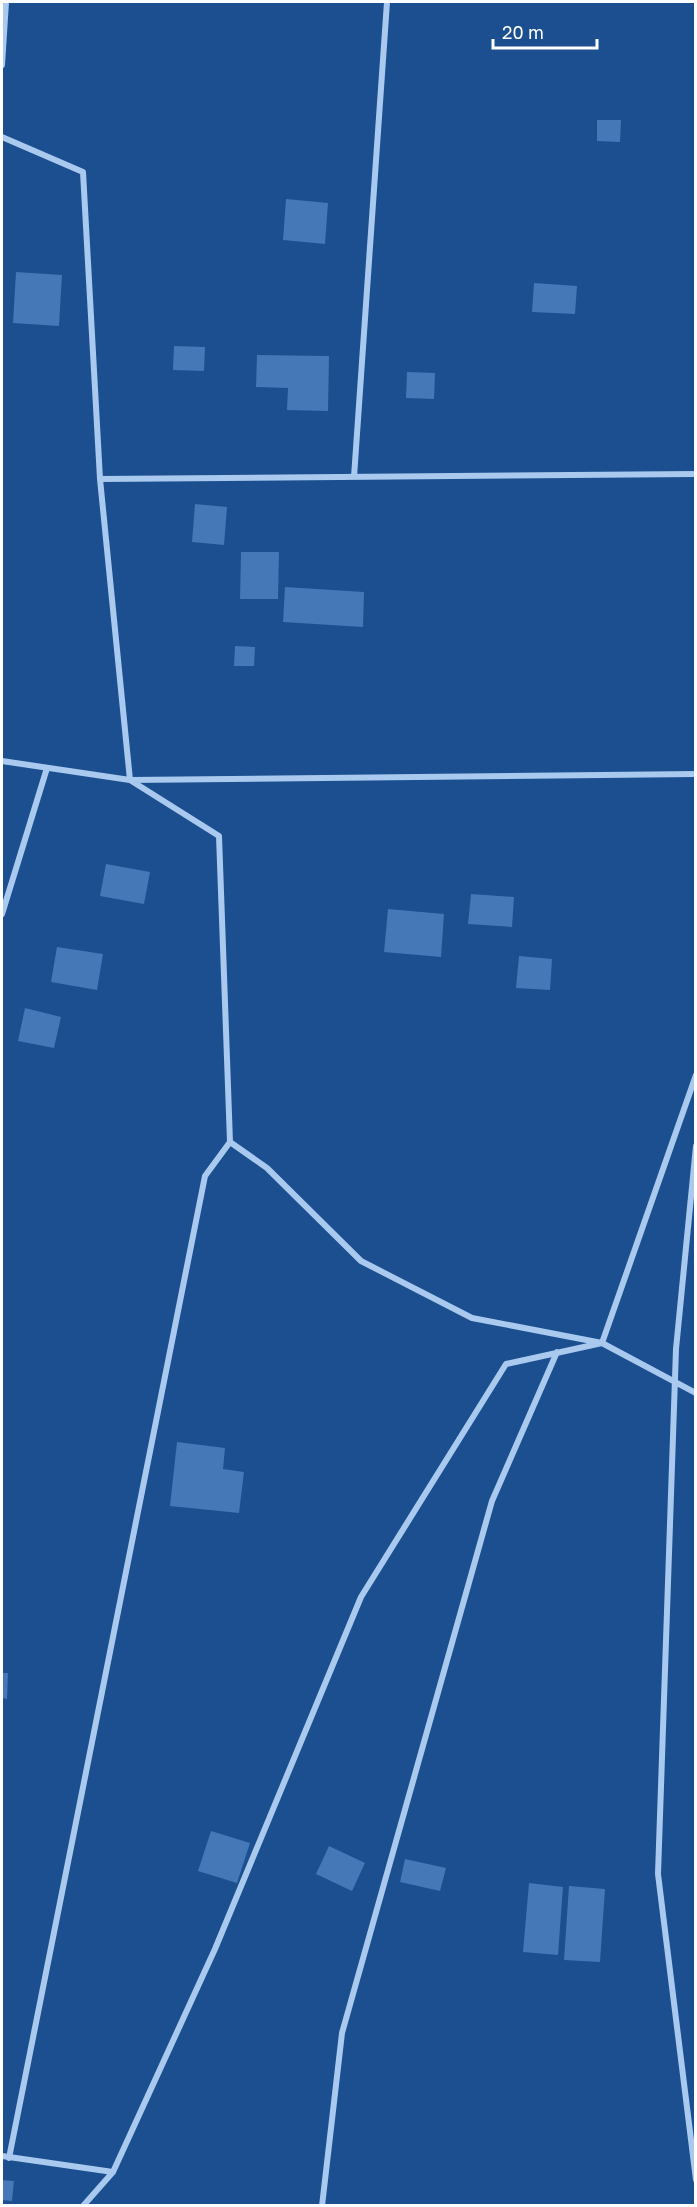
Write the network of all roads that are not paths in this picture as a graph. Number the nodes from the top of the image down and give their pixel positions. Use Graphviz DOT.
graph roads {
  1 [pos="6,2"];
  2 [pos="387,2"];
  3 [pos="2,65"];
  4 [pos="2,137"];
  5 [pos="696,474"];
  6 [pos="354,477"];
  7 [pos="100,479"];
  8 [pos="2,761"];
  9 [pos="47,768"];
  10 [pos="696,774"];
  11 [pos="130,780"];
  12 [pos="2,914"];
  13 [pos="696,1075"];
  14 [pos="230,1142"];
  15 [pos="696,1146"];
  16 [pos="602,1342"];
  17 [pos="557,1352"];
  18 [pos="675,1382"];
  19 [pos="696,1393"];
  20 [pos="2,2156"];
  21 [pos="9,2157"];
  22 [pos="113,2172"];
  23 [pos="696,2180"];
  24 [pos="83,2205"];
  25 [pos="322,2205"];
  1 -- 3 [label="street"];
  2 -- 6 [label="street"];
  4 -- 7 [label="street"];
  5 -- 6 [label="street"];
  6 -- 7 [label="street"];
  7 -- 11 [label="street"];
  8 -- 9 [label="street"];
  9 -- 11 [label="street"];
  9 -- 12 [label="street"];
  10 -- 11 [label="street"];
  11 -- 14 [label="street"];
  13 -- 16 [label="street"];
  14 -- 16 [label="street"];
  14 -- 21 [label="street"];
  15 -- 18 [label="street"];
  16 -- 17 [label="street"];
  16 -- 18 [label="street"];
  17 -- 22 [label="street"];
  17 -- 25 [label="street"];
  18 -- 19 [label="street"];
  18 -- 23 [label="street"];
  20 -- 21 [label="street"];
  21 -- 22 [label="street"];
  22 -- 24 [label="street"];
}
